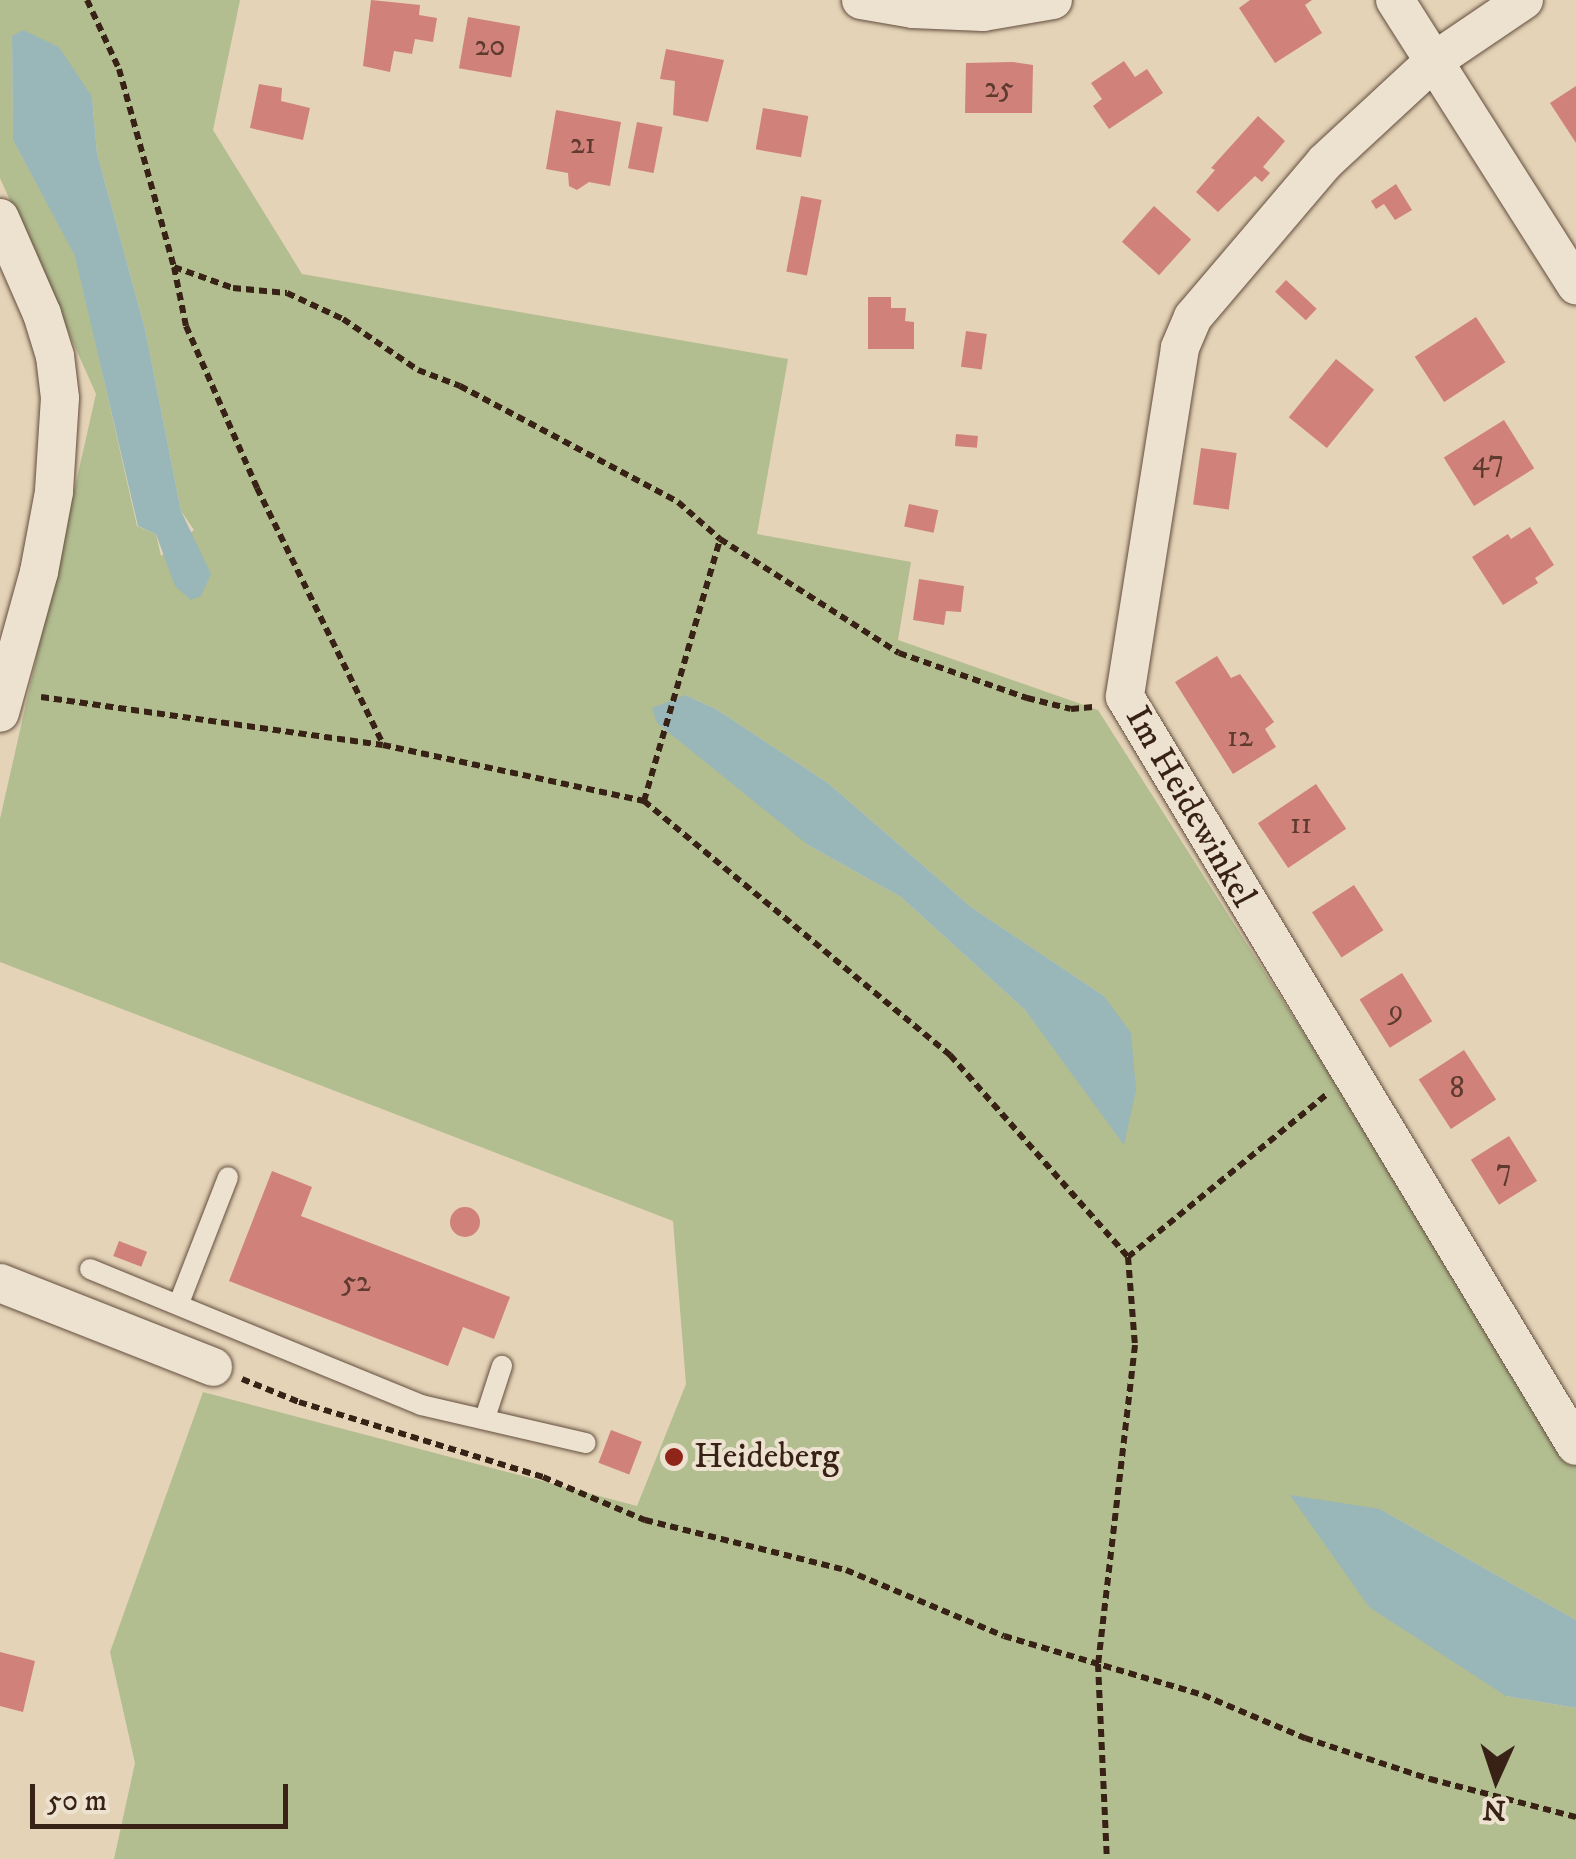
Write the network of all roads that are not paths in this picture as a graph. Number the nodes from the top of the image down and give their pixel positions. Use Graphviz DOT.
graph roads {
  1 [pos="861,0"];
  2 [pos="1053,0"];
  3 [pos="1395,0"];
  4 [pos="1524,0"];
  5 [pos="1434,61"];
  6 [pos="0,218"];
  7 [pos="1576,286"];
  8 [pos="1,698"];
  9 [pos="228,1178"];
  10 [pos="90,1269"];
  11 [pos="0,1283"];
  12 [pos="179,1304"];
  13 [pos="502,1366"];
  14 [pos="213,1367"];
  15 [pos="485,1418"];
  16 [pos="586,1444"];
  17 [pos="1576,1446"];
  1 -- 2 [label="street"];
  3 -- 5 [label="street"];
  4 -- 5 [label="street, Im Heidewinkel"];
  5 -- 7 [label="street"];
  5 -- 17 [label="street, Im Heidewinkel"];
  6 -- 8 [label="street"];
  9 -- 12 [label="lane"];
  10 -- 12 [label="lane"];
  11 -- 14 [label="street"];
  12 -- 15 [label="lane"];
  13 -- 15 [label="lane"];
  15 -- 16 [label="lane"];
}
